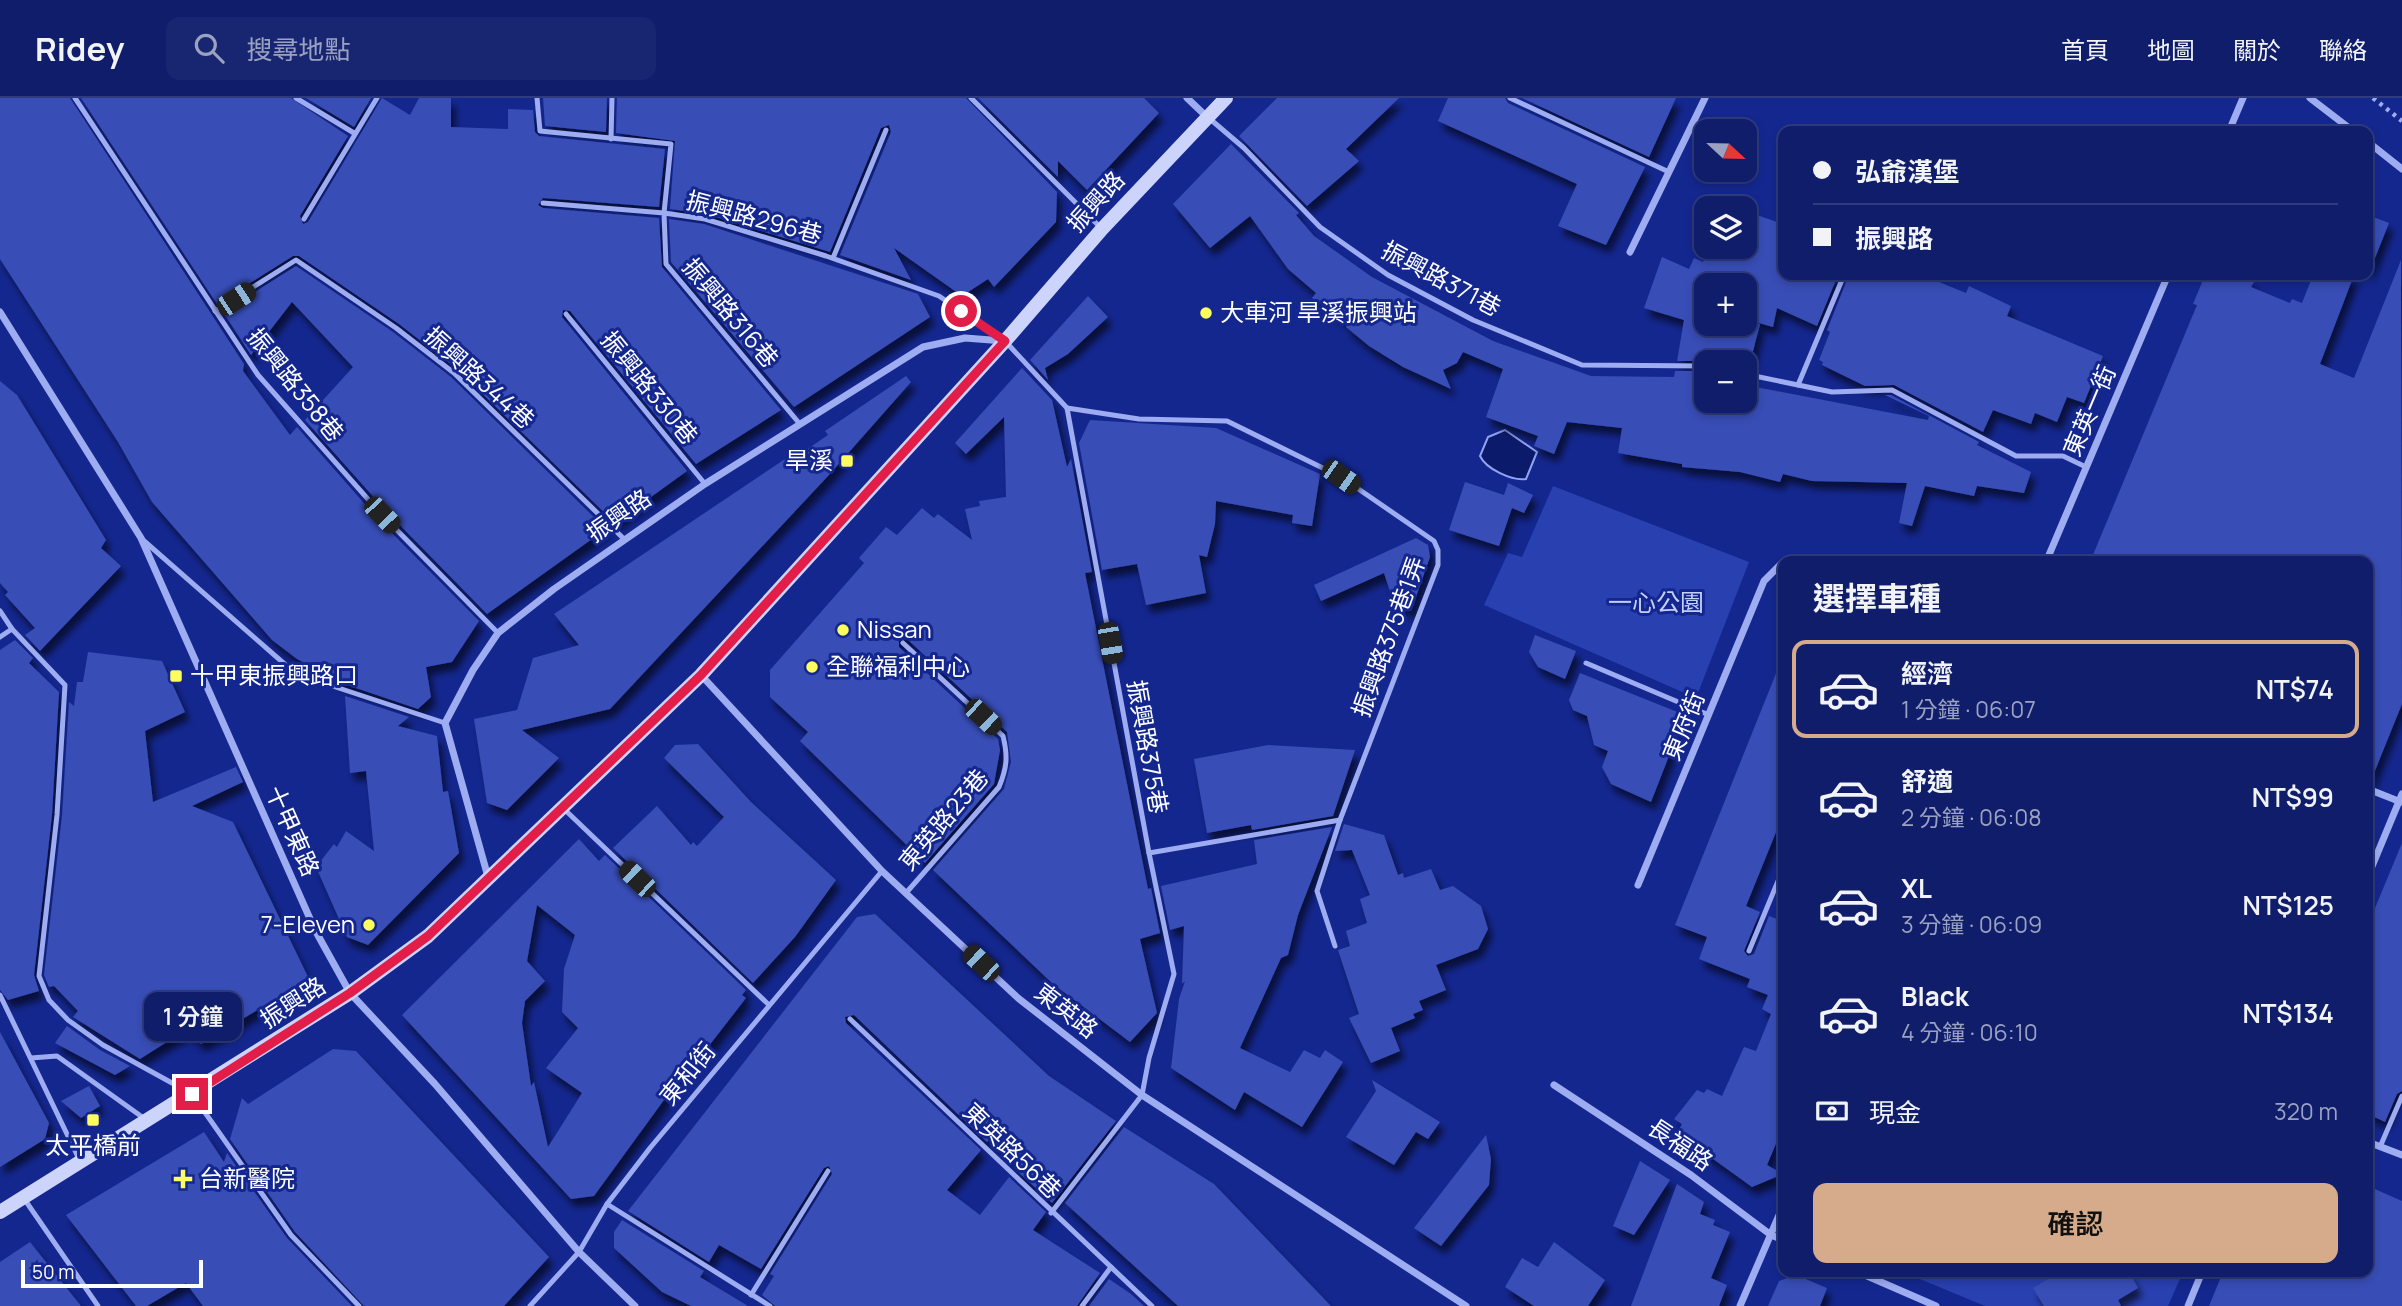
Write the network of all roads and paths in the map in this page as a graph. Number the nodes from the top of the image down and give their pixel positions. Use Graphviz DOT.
graph roads {
  1 [pos="75,98"];
  2 [pos="296,98"];
  3 [pos="377,98"];
  4 [pos="537,98"];
  5 [pos="612,98"];
  6 [pos="971,98"];
  7 [pos="1188,98"];
  8 [pos="1226,98"];
  9 [pos="1510,98"];
  10 [pos="1705,98"];
  11 [pos="2243,98"];
  12 [pos="2309,98"];
  13 [pos="2373,98"];
  14 [pos="1207,117"];
  15 [pos="2402,121"];
  16 [pos="2231,126"];
  17 [pos="2346,126"];
  18 [pos="886,130"];
  19 [pos="354,133"];
  20 [pos="611,139"];
  21 [pos="2373,146"];
  22 [pos="2402,169"];
  23 [pos="1670,172"];
  24 [pos="543,202"];
  25 [pos="664,213"];
  26 [pos="304,219"];
  27 [pos="1102,229"];
  28 [pos="1630,253"];
  29 [pos="833,258"];
  30 [pos="1842,280"];
  31 [pos="2166,280"];
  32 [pos="215,311"];
  33 [pos="0,313"];
  34 [pos="566,314"];
  35 [pos="1005,341"];
  36 [pos="1694,366"];
  37 [pos="1757,376"];
  38 [pos="1798,385"];
  39 [pos="1066,408"];
  40 [pos="799,424"];
  41 [pos="2087,467"];
  42 [pos="705,484"];
  43 [pos="141,538"];
  44 [pos="624,540"];
  45 [pos="2049,556"];
  46 [pos="1778,567"];
  47 [pos="0,611"];
  48 [pos="12,629"];
  49 [pos="498,634"];
  50 [pos="0,637"];
  51 [pos="903,643"];
  52 [pos="1586,663"];
  53 [pos="701,675"];
  54 [pos="1709,715"];
  55 [pos="445,723"];
  56 [pos="2373,791"];
  57 [pos="2401,799"];
  58 [pos="563,808"];
  59 [pos="1340,820"];
  60 [pos="1149,853"];
  61 [pos="2373,864"];
  62 [pos="882,871"];
  63 [pos="488,877"];
  64 [pos="1778,881"];
  65 [pos="1638,885"];
  66 [pos="905,893"];
  67 [pos="1335,946"];
  68 [pos="1749,951"];
  69 [pos="350,993"];
  70 [pos="0,995"];
  71 [pos="768,1004"];
  72 [pos="8,1010"];
  73 [pos="0,1014"];
  74 [pos="850,1019"];
  75 [pos="31,1058"];
  76 [pos="1554,1085"];
  77 [pos="192,1094"];
  78 [pos="1142,1095"];
  79 [pos="2402,1096"];
  80 [pos="147,1121"];
  81 [pos="2373,1144"];
  82 [pos="2380,1147"];
  83 [pos="2402,1155"];
  84 [pos="81,1162"];
  85 [pos="828,1171"];
  86 [pos="23,1197"];
  87 [pos="607,1204"];
  88 [pos="0,1212"];
  89 [pos="1051,1213"];
  90 [pos="1778,1218"];
  91 [pos="1771,1235"];
  92 [pos="1778,1238"];
  93 [pos="579,1252"];
  94 [pos="1111,1267"];
  95 [pos="1869,1277"];
  96 [pos="2200,1277"];
  97 [pos="751,1295"];
  98 [pos="97,1306"];
  99 [pos="359,1306"];
  100 [pos="530,1306"];
  101 [pos="635,1306"];
  102 [pos="770,1306"];
  103 [pos="1083,1306"];
  104 [pos="1152,1306"];
  105 [pos="1466,1306"];
  106 [pos="1740,1306"];
  107 [pos="1936,1306"];
  108 [pos="2188,1306"];
  1 -- 32 [label="lane, 振興路358巷"];
  2 -- 19 [label="lane"];
  3 -- 19 [label="lane"];
  4 -- 20 [label="lane, 振興路296巷"];
  5 -- 20 [label="lane"];
  6 -- 27 [label="lane"];
  7 -- 14 [label="street"];
  8 -- 14 [label="main road, 振興路"];
  9 -- 23 [label="lane"];
  10 -- 23 [label="street"];
  11 -- 16 [label="street"];
  12 -- 17 [label="street"];
  13 -- 15 [label="path"];
  14 -- 27 [label="main road, 振興路"];
  14 -- 36 [label="lane, 振興路371巷"];
  18 -- 29 [label="lane"];
  19 -- 26 [label="lane"];
  20 -- 25 [label="lane, 振興路296巷"];
  21 -- 22 [label="street"];
  23 -- 28 [label="street"];
  24 -- 25 [label="lane"];
  25 -- 29 [label="lane, 振興路296巷"];
  25 -- 40 [label="lane, 振興路316巷"];
  27 -- 35 [label="main road, 振興路"];
  29 -- 35 [label="lane, 振興路296巷"];
  30 -- 38 [label="lane"];
  31 -- 41 [label="street, 東英一街"];
  32 -- 44 [label="lane, 振興路344巷"];
  32 -- 49 [label="lane, 振興路358巷"];
  33 -- 43 [label="street, 十甲東路"];
  34 -- 42 [label="lane, 振興路330巷"];
  35 -- 39 [label="lane"];
  35 -- 40 [label="street, 振興路"];
  35 -- 53 [label="main road, 振興路"];
  37 -- 38 [label="lane"];
  38 -- 41 [label="lane"];
  39 -- 59 [label="lane, 振興路375巷1弄"];
  39 -- 60 [label="lane, 振興路375巷"];
  40 -- 42 [label="street, 振興路"];
  41 -- 45 [label="street, 東英一街"];
  42 -- 44 [label="street, 振興路"];
  43 -- 55 [label="lane"];
  43 -- 69 [label="street, 十甲東路"];
  44 -- 49 [label="street, 振興路"];
  46 -- 54 [label="street, 東府街"];
  47 -- 48 [label="lane"];
  48 -- 50 [label="lane"];
  48 -- 77 [label="lane"];
  49 -- 55 [label="street, 振興路"];
  51 -- 66 [label="lane, 東英路23巷"];
  52 -- 54 [label="lane"];
  53 -- 58 [label="main road, 振興路"];
  53 -- 62 [label="street, 東英路"];
  54 -- 65 [label="street, 東府街"];
  55 -- 63 [label="street"];
  56 -- 57 [label="street"];
  57 -- 61 [label="street"];
  58 -- 63 [label="main road, 振興路"];
  58 -- 71 [label="lane"];
  59 -- 60 [label="lane"];
  59 -- 67 [label="lane, 振興路375巷1弄"];
  60 -- 78 [label="lane, 振興路375巷"];
  62 -- 66 [label="street, 東英路"];
  62 -- 71 [label="lane, 東和街"];
  63 -- 69 [label="main road, 振興路"];
  64 -- 68 [label="lane"];
  66 -- 78 [label="street, 東英路"];
  69 -- 77 [label="main road, 振興路"];
  69 -- 93 [label="street, 十甲東路"];
  70 -- 72 [label="lane"];
  71 -- 87 [label="lane, 東和街"];
  72 -- 73 [label="lane"];
  72 -- 75 [label="lane"];
  74 -- 89 [label="lane, 東英路56巷"];
  75 -- 80 [label="lane"];
  75 -- 84 [label="lane"];
  76 -- 91 [label="street, 長福路"];
  77 -- 80 [label="main road, 振興路"];
  77 -- 99 [label="lane"];
  78 -- 89 [label="lane"];
  78 -- 105 [label="street, 東英路"];
  79 -- 82 [label="lane"];
  80 -- 84 [label="main road, 振興路"];
  81 -- 82 [label="street"];
  82 -- 83 [label="street"];
  84 -- 86 [label="main road, 振興路"];
  85 -- 97 [label="lane"];
  86 -- 88 [label="main road, 振興路"];
  86 -- 98 [label="lane"];
  87 -- 93 [label="lane, 東和街"];
  87 -- 97 [label="lane"];
  89 -- 94 [label="lane, 東英路56巷"];
  90 -- 91 [label="street"];
  91 -- 92 [label="street, 長福路"];
  91 -- 106 [label="street"];
  93 -- 100 [label="lane, 東和街"];
  93 -- 101 [label="street, 十甲東路"];
  94 -- 103 [label="lane"];
  94 -- 104 [label="lane, 東英路56巷"];
  95 -- 107 [label="street"];
  96 -- 108 [label="street"];
  97 -- 102 [label="lane"];
}
